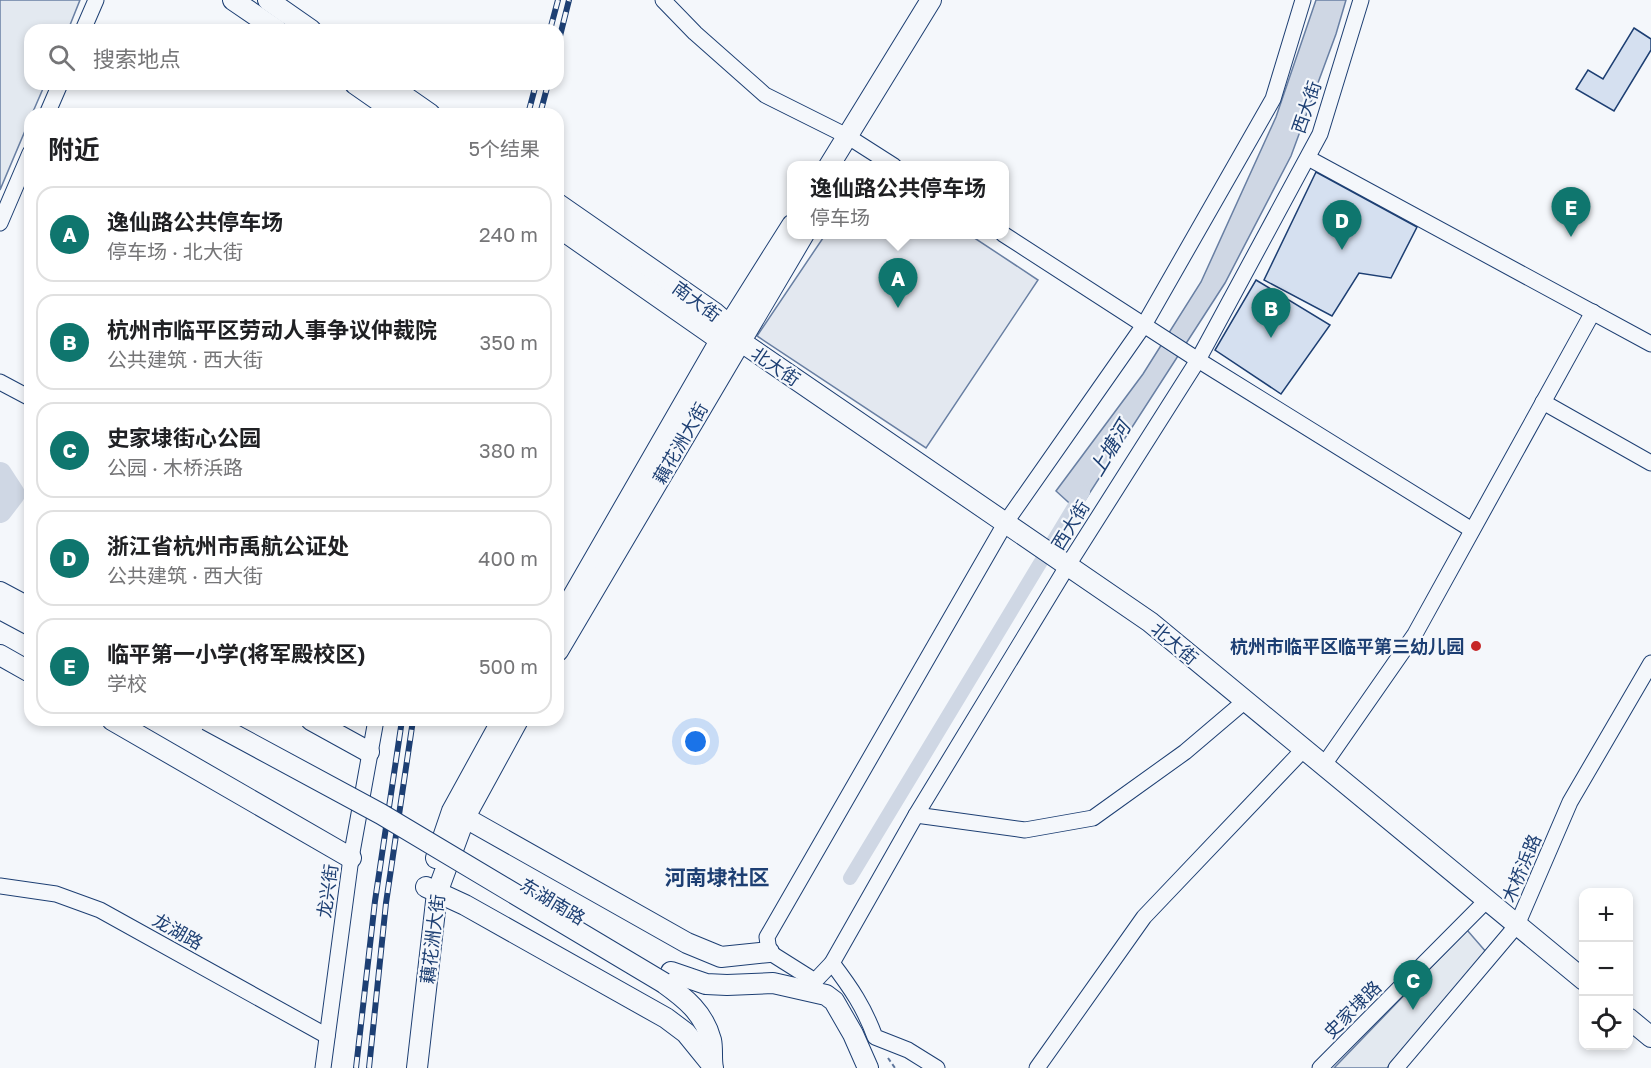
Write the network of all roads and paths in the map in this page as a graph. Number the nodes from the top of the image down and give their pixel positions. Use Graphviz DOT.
graph roads {
  1 [pos="96,0"];
  2 [pos="233,0"];
  3 [pos="268,0"];
  4 [pos="663,0"];
  5 [pos="931,0"];
  6 [pos="946,0"];
  7 [pos="1303,0"];
  8 [pos="1361,0"];
  9 [pos="86,24"];
  10 [pos="268,24"];
  11 [pos="302,24"];
  12 [pos="57,90"];
  13 [pos="364,90"];
  14 [pos="396,90"];
  15 [pos="50,108"];
  16 [pos="389,108"];
  17 [pos="421,108"];
  18 [pos="853,140"];
  19 [pos="1308,158"];
  20 [pos="833,161"];
  21 [pos="846,161"];
  22 [pos="887,161"];
  23 [pos="24,167"];
  24 [pos="564,208"];
  25 [pos="0,223"];
  26 [pos="564,231"];
  27 [pos="787,234"];
  28 [pos="1009,238"];
  29 [pos="800,239"];
  30 [pos="1593,312"];
  31 [pos="1144,325"];
  32 [pos="730,336"];
  33 [pos="1651,344"];
  34 [pos="1198,360"];
  35 [pos="0,382"];
  36 [pos="24,395"];
  37 [pos="1543,402"];
  38 [pos="1651,463"];
  39 [pos="1006,522"];
  40 [pos="1472,530"];
  41 [pos="1068,566"];
  42 [pos="0,592"];
  43 [pos="24,605"];
  44 [pos="0,609"];
  45 [pos="564,612"];
  46 [pos="24,622"];
  47 [pos="564,640"];
  48 [pos="0,655"];
  49 [pos="1651,663"];
  50 [pos="24,669"];
  51 [pos="1245,701"];
  52 [pos="122,726"];
  53 [pos="218,726"];
  54 [pos="244,726"];
  55 [pos="322,726"];
  56 [pos="375,726"];
  57 [pos="499,726"];
  58 [pos="514,726"];
  59 [pos="1303,750"];
  60 [pos="369,752"];
  61 [pos="1323,766"];
  62 [pos="459,814"];
  63 [pos="916,815"];
  64 [pos="351,858"];
  65 [pos="0,886"];
  66 [pos="431,890"];
  67 [pos="1487,900"];
  68 [pos="1517,925"];
  69 [pos="768,945"];
  70 [pos="832,963"];
  71 [pos="668,977"];
  72 [pos="1579,977"];
  73 [pos="814,987"];
  74 [pos="1633,1021"];
  75 [pos="327,1036"];
  76 [pos="1651,1037"];
  77 [pos="865,1062"];
  78 [pos="713,1066"];
  79 [pos="323,1068"];
  80 [pos="406,1068"];
  81 [pos="417,1068"];
  82 [pos="937,1068"];
  83 [pos="1037,1068"];
  84 [pos="1320,1068"];
  85 [pos="1396,1068"];
  1 -- 9 [label="street"];
  2 -- 10 [label="main road"];
  3 -- 11 [label="main road"];
  4 -- 18 [label="street"];
  5 -- 18 [label="main road"];
  6 -- 18 [label="main road"];
  7 -- 31 [label="street, 西大街"];
  8 -- 19 [label="street, 西大街"];
  12 -- 15 [label="street"];
  13 -- 16 [label="main road"];
  14 -- 17 [label="main road"];
  18 -- 20 [label="main road"];
  18 -- 21 [label="main road"];
  18 -- 22 [label="street"];
  19 -- 30 [label="street"];
  19 -- 34 [label="street, 西大街"];
  23 -- 25 [label="street"];
  24 -- 32 [label="main road, 南大街"];
  26 -- 32 [label="main road, 南大街"];
  27 -- 32 [label="main road, 藕花洲大街"];
  28 -- 31 [label="street"];
  29 -- 32 [label="main road, 藕花洲大街"];
  30 -- 33 [label="street"];
  30 -- 37 [label="street"];
  31 -- 34 [label="street"];
  31 -- 39 [label="street, 西大街"];
  32 -- 39 [label="main road, 北大街"];
  32 -- 45 [label="main road, 藕花洲大街"];
  32 -- 47 [label="main road, 藕花洲大街"];
  34 -- 40 [label="street"];
  34 -- 41 [label="street, 西大街"];
  35 -- 36 [label="street"];
  37 -- 38 [label="street"];
  37 -- 40 [label="street"];
  39 -- 41 [label="main road, 北大街"];
  39 -- 69 [label="street, 西大街"];
  40 -- 61 [label="street"];
  41 -- 51 [label="main road, 北大街"];
  41 -- 63 [label="street, 西大街"];
  42 -- 43 [label="main road"];
  44 -- 46 [label="main road"];
  48 -- 50 [label="main road"];
  49 -- 68 [label="street, 木桥浜路"];
  51 -- 59 [label="main road, 北大街"];
  51 -- 63 [label="street"];
  52 -- 64 [label="main road"];
  53 -- 71 [label="main road, 东湖南路, bridge"];
  54 -- 71 [label="main road, 东湖南路"];
  55 -- 60 [label="main road"];
  56 -- 60 [label="street, 龙兴街"];
  57 -- 62 [label="main road, 藕花洲大街"];
  58 -- 62 [label="main road, 藕花洲大街"];
  59 -- 61 [label="main road, 北大街"];
  59 -- 83 [label="street"];
  60 -- 64 [label="street, 龙兴街"];
  61 -- 67 [label="main road, 北大街"];
  62 -- 66 [label="main road, 藕花洲大街"];
  62 -- 69 [label="main road"];
  63 -- 70 [label="street, 西大街"];
  64 -- 75 [label="street, 龙兴街"];
  65 -- 75 [label="street, 龙湖路"];
  66 -- 78 [label="main road"];
  66 -- 80 [label="main road, 藕花洲大街"];
  66 -- 81 [label="main road, 藕花洲大街"];
  67 -- 68 [label="main road, 北大街"];
  67 -- 84 [label="street, 史家埭路"];
  68 -- 72 [label="main road, 北大街"];
  68 -- 85 [label="street, 木桥浜路"];
  69 -- 73 [label="street"];
  70 -- 73 [label="street, 西大街"];
  70 -- 82 [label="street"];
  71 -- 73 [label="main road, 东湖南路"];
  71 -- 78 [label="main road, 东湖南路"];
  73 -- 77 [label="main road, 东湖南路"];
  74 -- 76 [label="main road"];
  75 -- 79 [label="street, 龙兴街"];
}
